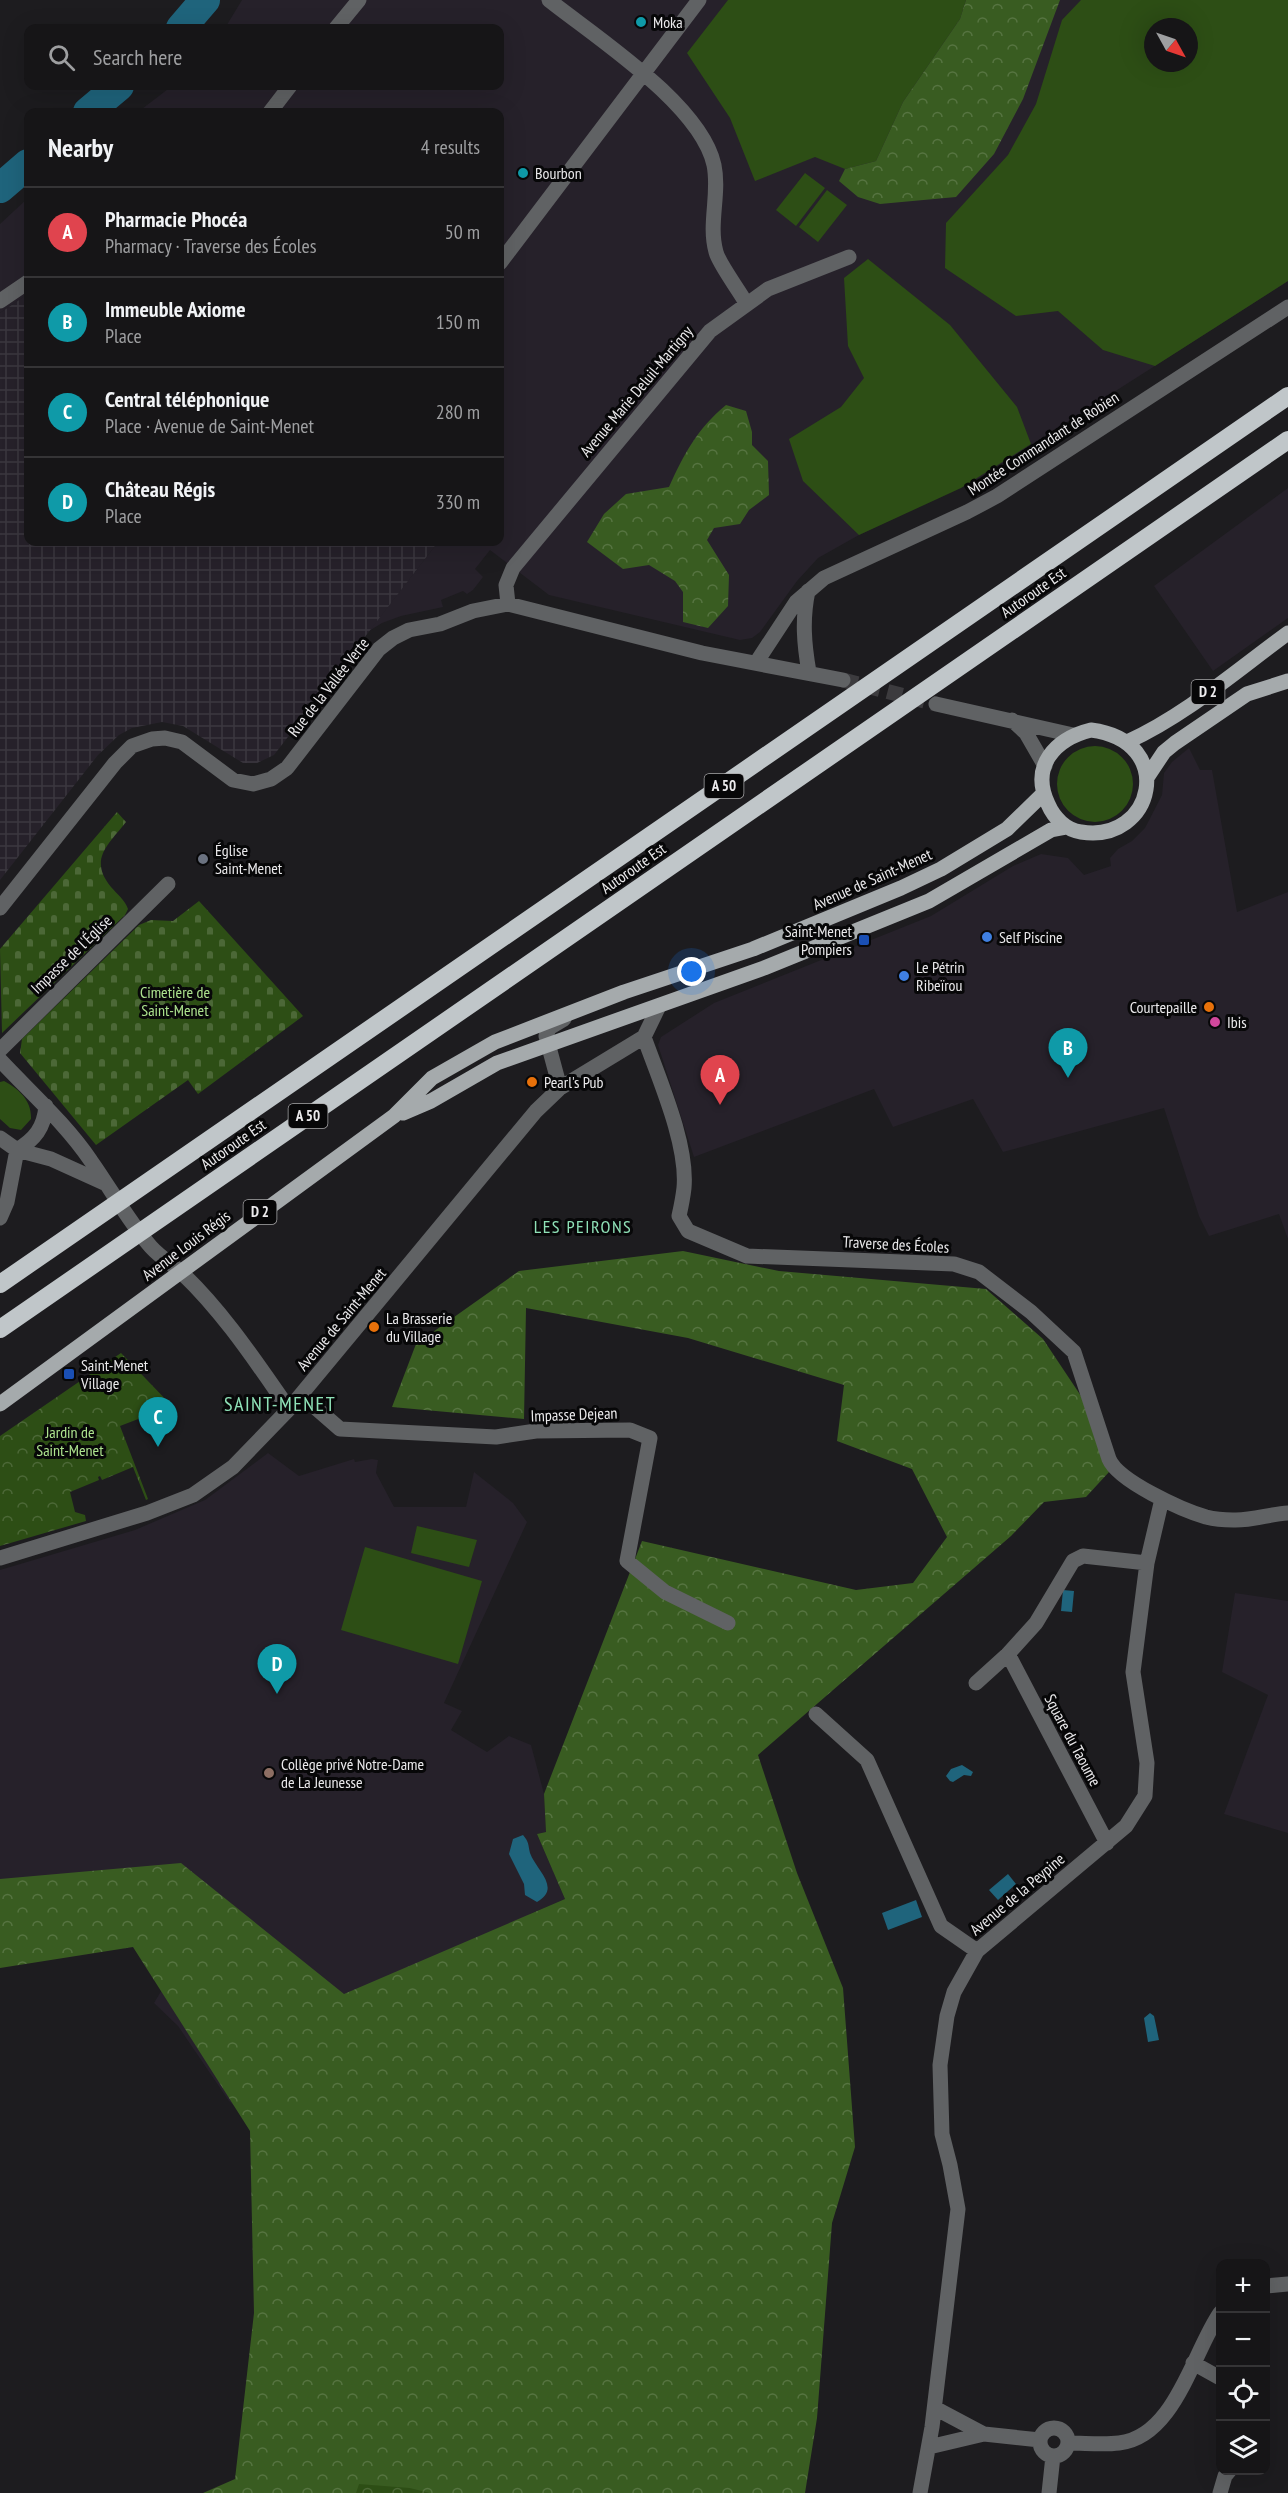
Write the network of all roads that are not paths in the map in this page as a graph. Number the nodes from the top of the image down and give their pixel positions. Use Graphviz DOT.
graph roads {
  1 [pos="360,0"];
  2 [pos="549,0"];
  3 [pos="699,0"];
  4 [pos="339,24"];
  5 [pos="642,73"];
  6 [pos="288,90"];
  7 [pos="273,108"];
  8 [pos="849,257"];
  9 [pos="504,258"];
  10 [pos="24,285"];
  11 [pos="0,301"];
  12 [pos="746,303"];
  13 [pos="1288,307"];
  14 [pos="1288,396"];
  15 [pos="1288,440"];
  16 [pos="808,591"];
  17 [pos="508,604"];
  18 [pos="1287,634"];
  19 [pos="756,663"];
  20 [pos="809,672"];
  21 [pos="843,680"];
  22 [pos="1288,681"];
  23 [pos="1288,687"];
  24 [pos="1264,688"];
  25 [pos="936,704"];
  26 [pos="1012,720"];
  27 [pos="1073,735"];
  28 [pos="1127,742"];
  29 [pos="1045,766"];
  30 [pos="1148,776"];
  31 [pos="1043,794"];
  32 [pos="1067,827"];
  33 [pos="168,884"];
  34 [pos="0,908"];
  35 [pos="659,1006"];
  36 [pos="577,1011"];
  37 [pos="644,1037"];
  38 [pos="548,1045"];
  39 [pos="0,1050"];
  40 [pos="0,1060"];
  41 [pos="560,1088"];
  42 [pos="46,1106"];
  43 [pos="394,1116"];
  44 [pos="0,1138"];
  45 [pos="17,1150"];
  46 [pos="107,1186"];
  47 [pos="0,1218"];
  48 [pos="181,1272"];
  49 [pos="0,1284"];
  50 [pos="0,1329"];
  51 [pos="301,1395"];
  52 [pos="0,1404"];
  53 [pos="289,1409"];
  54 [pos="1162,1499"];
  55 [pos="1288,1513"];
  56 [pos="0,1558"];
  57 [pos="1147,1563"];
  58 [pos="728,1623"];
  59 [pos="1008,1654"];
  60 [pos="976,1683"];
  61 [pos="816,1714"];
  62 [pos="1107,1843"];
  63 [pos="977,1951"];
  64 [pos="1288,2284"];
  65 [pos="1270,2286"];
  66 [pos="1216,2322"];
  67 [pos="1193,2363"];
  68 [pos="1216,2375"];
  69 [pos="934,2408"];
  70 [pos="984,2434"];
  71 [pos="1040,2440"];
  72 [pos="1068,2443"];
  73 [pos="929,2447"];
  74 [pos="1053,2456"];
  75 [pos="1226,2475"];
  76 [pos="920,2493"];
  77 [pos="1049,2493"];
  78 [pos="1220,2493"];
  1 -- 4 [label="street"];
  2 -- 5 [label="street"];
  3 -- 5 [label="street"];
  5 -- 9 [label="street"];
  5 -- 12 [label="street"];
  6 -- 7 [label="street"];
  8 -- 12 [label="street, Avenue Marie Deluil-Martigny"];
  10 -- 11 [label="street"];
  12 -- 17 [label="street, Avenue Marie Deluil-Martigny"];
  13 -- 16 [label="street, Montée Commandant de Robien"];
  14 -- 49 [label="highway, Autoroute Est / A 50"];
  15 -- 50 [label="highway, Autoroute Est / A 50"];
  16 -- 19 [label="street, Montée Commandant de Robien"];
  16 -- 20 [label="street"];
  17 -- 19 [label="street, Rue de la Vallée Verte"];
  17 -- 34 [label="street, Rue de la Vallée Verte"];
  18 -- 28 [label="main road, D 2"];
  19 -- 20 [label="street, Rue de la Vallée Verte"];
  20 -- 21 [label="street, Rue de la Vallée Verte"];
  22 -- 24 [label="main road, D 2"];
  23 -- 24 [label="main road"];
  24 -- 30 [label="main road, D 2"];
  25 -- 26 [label="street"];
  26 -- 27 [label="street"];
  26 -- 29 [label="street"];
  27 -- 28 [label="main road"];
  27 -- 29 [label="main road"];
  28 -- 30 [label="main road"];
  29 -- 31 [label="main road"];
  30 -- 32 [label="main road"];
  31 -- 32 [label="main road"];
  31 -- 36 [label="main road, Avenue de Saint-Menet / D 2"];
  32 -- 35 [label="main road, D 2"];
  33 -- 39 [label="street, Impasse de l'Église"];
  35 -- 37 [label="street"];
  35 -- 38 [label="main road, D 2"];
  36 -- 38 [label="street, Avenue de Saint-Menet"];
  36 -- 43 [label="main road, Avenue Louis Régis / D 2"];
  37 -- 41 [label="street, Avenue de Saint-Menet"];
  37 -- 54 [label="street, Traverse des Écoles"];
  38 -- 41 [label="street"];
  38 -- 43 [label="main road, Avenue Louis Régis / D 2"];
  40 -- 42 [label="street"];
  41 -- 51 [label="street, Avenue de Saint-Menet"];
  42 -- 45 [label="street"];
  42 -- 46 [label="street"];
  43 -- 48 [label="main road, Avenue Louis Régis / D 2"];
  44 -- 45 [label="street"];
  45 -- 46 [label="street"];
  45 -- 47 [label="street"];
  46 -- 48 [label="street"];
  48 -- 52 [label="main road, Avenue Louis Régis / D 2"];
  48 -- 53 [label="street"];
  51 -- 53 [label="street, Avenue de Saint-Menet"];
  51 -- 58 [label="street, Impasse Dejean"];
  53 -- 56 [label="street, Avenue de Saint-Menet"];
  54 -- 55 [label="street, Traverse des Écoles"];
  54 -- 57 [label="street, Avenue de la Peypine"];
  57 -- 59 [label="street"];
  57 -- 62 [label="street, Avenue de la Peypine"];
  59 -- 60 [label="street"];
  59 -- 62 [label="street, Square du Taoume"];
  61 -- 63 [label="street"];
  62 -- 63 [label="street, Avenue de la Peypine"];
  63 -- 69 [label="street, Avenue de la Peypine"];
  64 -- 65 [label="street"];
  66 -- 67 [label="street"];
  67 -- 68 [label="street"];
  67 -- 72 [label="street"];
  69 -- 70 [label="street"];
  69 -- 73 [label="street, Avenue de la Peypine"];
  70 -- 71 [label="street"];
  70 -- 73 [label="street"];
  71 -- 72 [label="street"];
  71 -- 74 [label="street"];
  72 -- 74 [label="street"];
  73 -- 76 [label="street, Avenue de la Peypine"];
  74 -- 77 [label="street"];
  75 -- 78 [label="street"];
}
